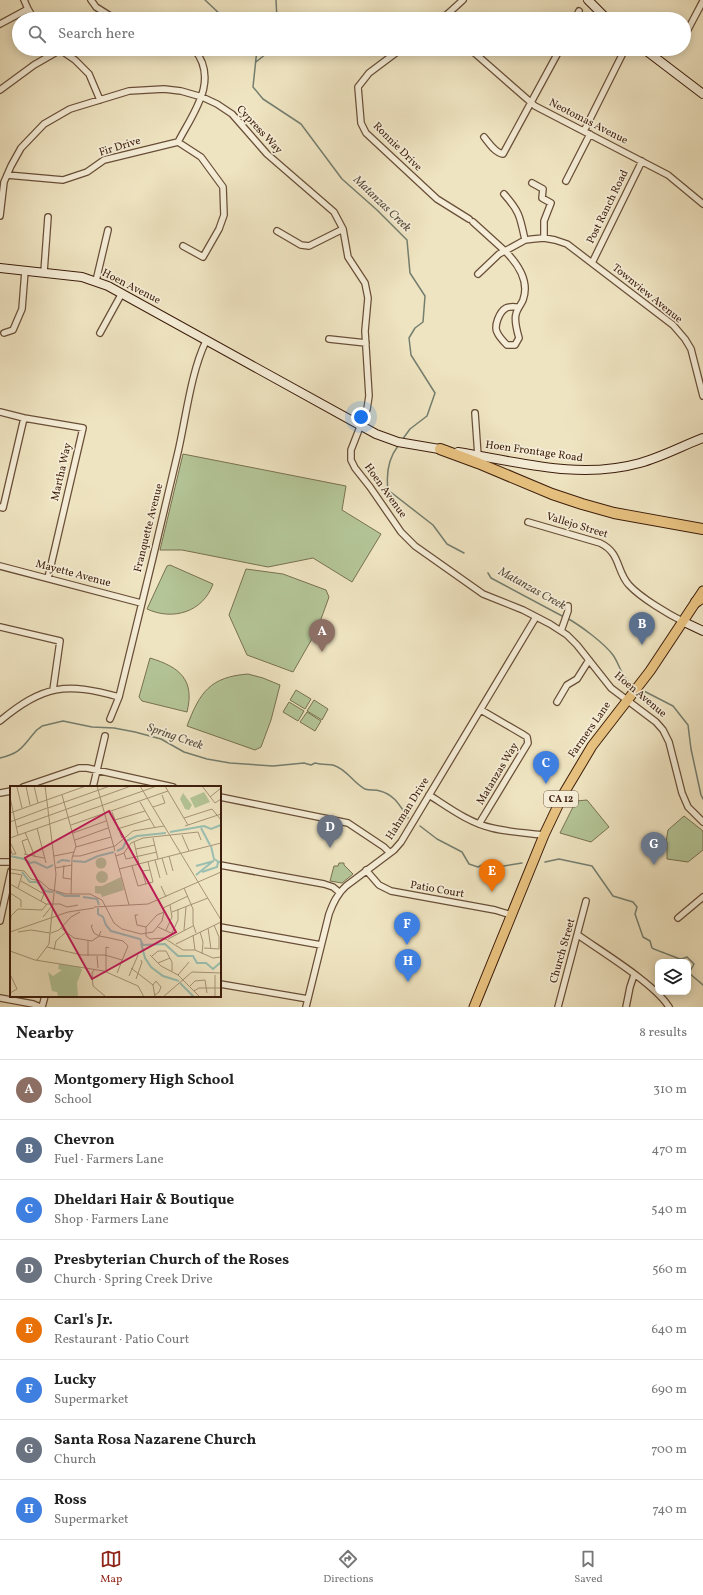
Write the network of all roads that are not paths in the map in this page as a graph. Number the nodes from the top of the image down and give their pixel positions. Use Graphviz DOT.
graph roads {
  1 [pos="24,0"];
  2 [pos="91,0"];
  3 [pos="463,0"];
  4 [pos="588,0"];
  5 [pos="703,1"];
  6 [pos="28,9"];
  7 [pos="22,12"];
  8 [pos="30,12"];
  9 [pos="104,12"];
  10 [pos="450,12"];
  11 [pos="599,12"];
  12 [pos="12,18"];
  13 [pos="0,24"];
  14 [pos="691,24"];
  15 [pos="50,56"];
  16 [pos="69,56"];
  17 [pos="199,56"];
  18 [pos="391,56"];
  19 [pos="478,56"];
  20 [pos="556,56"];
  21 [pos="622,56"];
  22 [pos="654,56"];
  23 [pos="0,90"];
  24 [pos="703,94"];
  25 [pos="202,97"];
  26 [pos="100,100"];
  27 [pos="531,102"];
  28 [pos="584,131"];
  29 [pos="590,134"];
  30 [pos="484,137"];
  31 [pos="178,142"];
  32 [pos="642,160"];
  33 [pos="7,174"];
  34 [pos="566,181"];
  35 [pos="532,183"];
  36 [pos="504,194"];
  37 [pos="703,204"];
  38 [pos="1,205"];
  39 [pos="0,216"];
  40 [pos="48,217"];
  41 [pos="343,229"];
  42 [pos="108,230"];
  43 [pos="277,231"];
  44 [pos="544,238"];
  45 [pos="525,240"];
  46 [pos="183,246"];
  47 [pos="505,251"];
  48 [pos="592,263"];
  49 [pos="0,268"];
  50 [pos="25,271"];
  51 [pos="44,272"];
  52 [pos="478,274"];
  53 [pos="96,281"];
  54 [pos="122,293"];
  55 [pos="518,307"];
  56 [pos="4,333"];
  57 [pos="100,333"];
  58 [pos="329,339"];
  59 [pos="206,341"];
  60 [pos="366,343"];
  61 [pos="702,387"];
  62 [pos="703,396"];
  63 [pos="0,412"];
  64 [pos="475,413"];
  65 [pos="24,418"];
  66 [pos="360,426"];
  67 [pos="703,438"];
  68 [pos="440,449"];
  69 [pos="478,456"];
  70 [pos="0,507"];
  71 [pos="528,522"];
  72 [pos="703,530"];
  73 [pos="0,566"];
  74 [pos="48,578"];
  75 [pos="703,591"];
  76 [pos="700,600"];
  77 [pos="141,603"];
  78 [pos="568,609"];
  79 [pos="536,617"];
  80 [pos="684,622"];
  81 [pos="0,626"];
  82 [pos="561,631"];
  83 [pos="703,631"];
  84 [pos="589,660"];
  85 [pos="53,690"];
  86 [pos="119,697"];
  87 [pos="627,701"];
  88 [pos="557,702"];
  89 [pos="482,710"];
  90 [pos="110,720"];
  91 [pos="0,721"];
  92 [pos="105,736"];
  93 [pos="96,771"];
  94 [pos="26,786"];
  95 [pos="93,786"];
  96 [pos="168,786"];
  97 [pos="10,791"];
  98 [pos="0,793"];
  99 [pos="429,795"];
  100 [pos="221,797"];
  101 [pos="703,822"];
  102 [pos="479,824"];
  103 [pos="544,835"];
  104 [pos="390,853"];
  105 [pos="221,865"];
  106 [pos="366,870"];
  107 [pos="10,876"];
  108 [pos="339,892"];
  109 [pos="703,897"];
  110 [pos="586,901"];
  111 [pos="511,915"];
  112 [pos="678,918"];
  113 [pos="0,921"];
  114 [pos="221,927"];
  115 [pos="578,936"];
  116 [pos="321,945"];
  117 [pos="634,975"];
  118 [pos="221,984"];
  119 [pos="45,997"];
  120 [pos="0,998"];
  121 [pos="308,999"];
  122 [pos="41,1007"];
  123 [pos="306,1007"];
  124 [pos="474,1007"];
  125 [pos="558,1007"];
  126 [pos="626,1007"];
  127 [pos="669,1007"];
  1 -- 6 [label="street"];
  2 -- 9 [label="street"];
  3 -- 10 [label="street"];
  4 -- 11 [label="street"];
  5 -- 14 [label="street"];
  6 -- 7 [label="street"];
  6 -- 8 [label="street"];
  12 -- 13 [label="street"];
  15 -- 23 [label="street"];
  16 -- 26 [label="street"];
  17 -- 25 [label="street"];
  18 -- 47 [label="street, Ronnie Drive"];
  19 -- 27 [label="street, Neotomas Avenue"];
  20 -- 27 [label="street"];
  21 -- 28 [label="street"];
  22 -- 24 [label="street"];
  25 -- 26 [label="street, Cypress Way"];
  25 -- 31 [label="street"];
  25 -- 41 [label="street, Cypress Way"];
  26 -- 33 [label="street, Cypress Way"];
  27 -- 28 [label="street, Neotomas Avenue"];
  27 -- 30 [label="street"];
  28 -- 29 [label="street, Neotomas Avenue"];
  29 -- 32 [label="street, Neotomas Avenue"];
  29 -- 34 [label="street"];
  31 -- 33 [label="street, Fir Drive"];
  31 -- 46 [label="street"];
  32 -- 37 [label="street, Neotomas Avenue"];
  32 -- 48 [label="street, Post Ranch Road"];
  33 -- 38 [label="street, Cypress Way"];
  35 -- 44 [label="street"];
  36 -- 45 [label="street"];
  38 -- 39 [label="street, Cypress Way"];
  40 -- 51 [label="street"];
  41 -- 43 [label="street"];
  41 -- 60 [label="street, Cypress Way"];
  42 -- 53 [label="street"];
  44 -- 45 [label="street, Townview Avenue"];
  44 -- 48 [label="street, Townview Avenue"];
  45 -- 47 [label="street, Townview Avenue"];
  47 -- 52 [label="street, Townview Avenue"];
  47 -- 55 [label="street"];
  48 -- 61 [label="street, Townview Avenue"];
  49 -- 50 [label="street, Hoen Avenue"];
  50 -- 51 [label="street, Hoen Avenue"];
  50 -- 56 [label="street"];
  51 -- 53 [label="street, Hoen Avenue"];
  53 -- 54 [label="street, Hoen Avenue"];
  54 -- 57 [label="street"];
  54 -- 59 [label="street, Hoen Avenue"];
  55 -- 55 [label="street"];
  58 -- 60 [label="street"];
  59 -- 66 [label="street, Hoen Avenue"];
  59 -- 77 [label="street, Franquette Avenue"];
  60 -- 66 [label="street, Cypress Way"];
  61 -- 62 [label="street, Townview Avenue"];
  63 -- 65 [label="street"];
  64 -- 69 [label="street"];
  65 -- 70 [label="street"];
  65 -- 74 [label="street, Martha Way"];
  66 -- 68 [label="street, Hoen Frontage Road"];
  66 -- 79 [label="street, Hoen Avenue"];
  67 -- 69 [label="street, Hoen Frontage Road"];
  68 -- 69 [label="street, Hoen Frontage Road"];
  68 -- 72 [label="highway"];
  71 -- 80 [label="street, Vallejo Street"];
  73 -- 74 [label="street, Mayette Avenue"];
  74 -- 77 [label="street, Mayette Avenue"];
  75 -- 76 [label="main road, Farmers Lane / CA 12"];
  76 -- 80 [label="main road, Farmers Lane / CA 12"];
  77 -- 86 [label="street, Franquette Avenue"];
  78 -- 82 [label="street"];
  79 -- 82 [label="street, Hoen Avenue"];
  79 -- 89 [label="street, Hahman Drive"];
  80 -- 83 [label="street, Vallejo Street"];
  80 -- 87 [label="main road, Farmers Lane / CA 12"];
  81 -- 85 [label="street"];
  82 -- 84 [label="street, Hoen Avenue"];
  84 -- 87 [label="street, Hoen Avenue"];
  84 -- 88 [label="street"];
  85 -- 86 [label="street"];
  85 -- 91 [label="street"];
  86 -- 90 [label="street, Franquette Avenue"];
  87 -- 101 [label="street, Hoen Avenue"];
  87 -- 103 [label="main road, Farmers Lane / CA 12"];
  89 -- 99 [label="street, Hahman Drive"];
  89 -- 102 [label="street, Matanzas Way"];
  92 -- 93 [label="street"];
  93 -- 94 [label="street"];
  93 -- 95 [label="street"];
  93 -- 96 [label="street"];
  97 -- 98 [label="street"];
  99 -- 102 [label="street"];
  99 -- 104 [label="street, Hahman Drive"];
  100 -- 104 [label="street"];
  102 -- 103 [label="street"];
  103 -- 111 [label="main road, Farmers Lane / CA 12"];
  104 -- 106 [label="street, Hahman Drive"];
  105 -- 108 [label="street"];
  106 -- 108 [label="street, Hahman Drive"];
  106 -- 111 [label="street, Patio Court"];
  107 -- 113 [label="street"];
  108 -- 116 [label="street, Hahman Drive"];
  109 -- 112 [label="street"];
  110 -- 115 [label="street, Church Street"];
  111 -- 124 [label="main road, Farmers Lane / CA 12"];
  114 -- 116 [label="street"];
  115 -- 117 [label="street"];
  115 -- 125 [label="street, Church Street"];
  116 -- 121 [label="street, Hahman Drive"];
  117 -- 126 [label="street"];
  117 -- 127 [label="street"];
  118 -- 121 [label="street"];
  119 -- 122 [label="street"];
  120 -- 122 [label="street"];
  121 -- 123 [label="street, Hahman Drive"];
}
